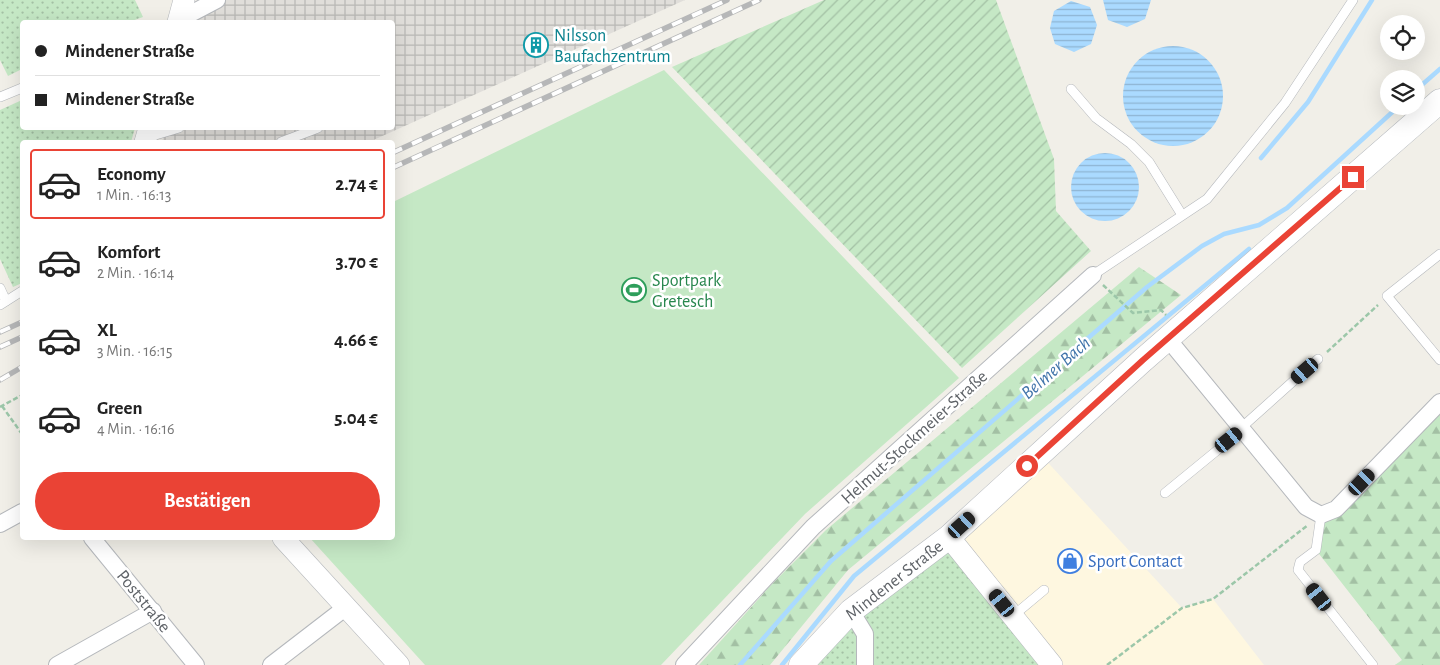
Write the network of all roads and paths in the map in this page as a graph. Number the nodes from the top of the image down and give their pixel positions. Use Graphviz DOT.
graph roads {
  1 [pos="184,0"];
  2 [pos="217,0"];
  3 [pos="1353,0"];
  4 [pos="178,20"];
  5 [pos="181,20"];
  6 [pos="1071,88"];
  7 [pos="20,89"];
  8 [pos="0,97"];
  9 [pos="1440,101"];
  10 [pos="171,130"];
  11 [pos="313,130"];
  12 [pos="146,136"];
  13 [pos="286,140"];
  14 [pos="1182,215"];
  15 [pos="1440,254"];
  16 [pos="1092,275"];
  17 [pos="0,288"];
  18 [pos="20,292"];
  19 [pos="1387,296"];
  20 [pos="3,303"];
  21 [pos="1161,310"];
  22 [pos="1168,339"];
  23 [pos="1318,359"];
  24 [pos="1440,360"];
  25 [pos="20,396"];
  26 [pos="1440,402"];
  27 [pos="1,406"];
  28 [pos="1242,429"];
  29 [pos="20,431"];
  30 [pos="1165,493"];
  31 [pos="20,513"];
  32 [pos="1321,515"];
  33 [pos="0,524"];
  34 [pos="949,537"];
  35 [pos="94,540"];
  36 [pos="285,540"];
  37 [pos="1044,590"];
  38 [pos="345,608"];
  39 [pos="153,611"];
  40 [pos="851,611"];
  41 [pos="1013,616"];
  42 [pos="57,665"];
  43 [pos="196,665"];
  44 [pos="271,665"];
  45 [pos="399,665"];
  46 [pos="684,665"];
  47 [pos="800,665"];
  48 [pos="865,665"];
  49 [pos="1052,665"];
  50 [pos="1107,665"];
  51 [pos="1373,665"];
  1 -- 4 [label="street"];
  2 -- 5 [label="street"];
  3 -- 14 [label="lane"];
  6 -- 14 [label="lane"];
  7 -- 8 [label="lane"];
  9 -- 22 [label="main road, Mindener Straße"];
  10 -- 12 [label="lane"];
  11 -- 13 [label="lane"];
  14 -- 16 [label="lane"];
  15 -- 19 [label="lane"];
  16 -- 21 [label="path"];
  16 -- 46 [label="street, Helmut-Stockmeier-Straße"];
  17 -- 20 [label="lane"];
  18 -- 20 [label="lane"];
  19 -- 23 [label="path"];
  19 -- 24 [label="lane"];
  22 -- 28 [label="street"];
  22 -- 34 [label="main road, Mindener Straße"];
  23 -- 28 [label="lane"];
  25 -- 27 [label="path"];
  26 -- 32 [label="street"];
  27 -- 29 [label="path"];
  28 -- 30 [label="lane"];
  28 -- 32 [label="street"];
  31 -- 33 [label="street"];
  32 -- 50 [label="path"];
  32 -- 51 [label="lane"];
  34 -- 40 [label="main road, Mindener Straße"];
  34 -- 41 [label="street"];
  35 -- 39 [label="street, Poststraße"];
  36 -- 38 [label="street"];
  37 -- 41 [label="lane"];
  38 -- 44 [label="street"];
  38 -- 45 [label="street"];
  39 -- 42 [label="street"];
  39 -- 43 [label="street, Poststraße"];
  40 -- 47 [label="main road, Mindener Straße"];
  40 -- 48 [label="street"];
  41 -- 49 [label="street"];
}
